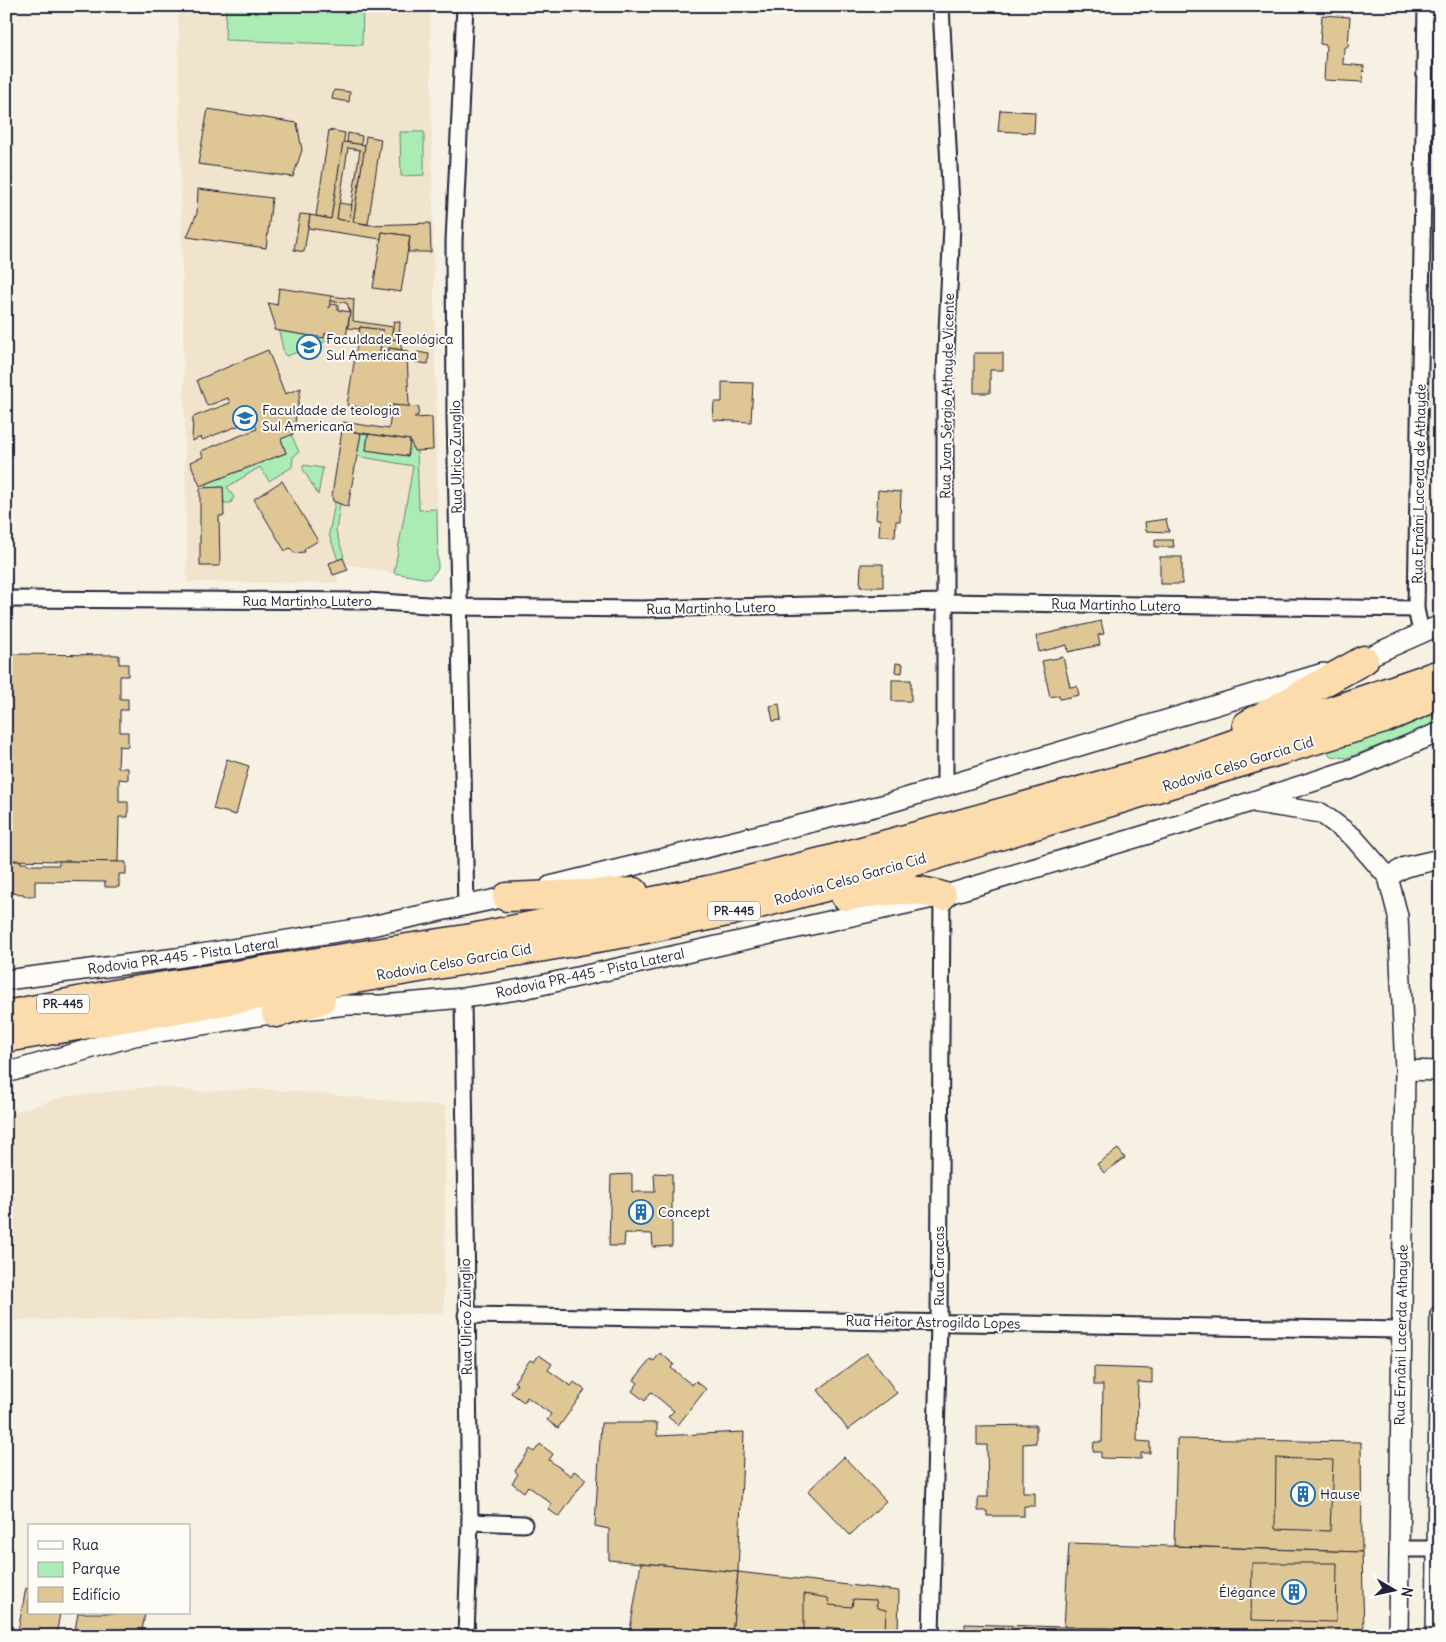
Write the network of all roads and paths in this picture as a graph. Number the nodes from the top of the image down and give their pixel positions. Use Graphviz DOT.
graph roads {
  1 [pos="465,6"];
  2 [pos="941,6"];
  3 [pos="1426,6"];
  4 [pos="1433,134"];
  5 [pos="6,599"];
  6 [pos="946,602"];
  7 [pos="458,607"];
  8 [pos="1416,609"];
  9 [pos="1440,624"];
  10 [pos="1421,632"];
  11 [pos="1364,660"];
  12 [pos="1440,674"];
  13 [pos="1440,695"];
  14 [pos="1440,732"];
  15 [pos="1163,768"];
  16 [pos="945,786"];
  17 [pos="1252,802"];
  18 [pos="1440,859"];
  19 [pos="1388,877"];
  20 [pos="713,889"];
  21 [pos="942,896"];
  22 [pos="507,897"];
  23 [pos="466,907"];
  24 [pos="732,911"];
  25 [pos="461,961"];
  26 [pos="6,980"];
  27 [pos="463,998"];
  28 [pos="276,1013"];
  29 [pos="6,1014"];
  30 [pos="6,1038"];
  31 [pos="1405,1070"];
  32 [pos="1440,1070"];
  33 [pos="6,1073"];
  34 [pos="466,1315"];
  35 [pos="1440,1315"];
  36 [pos="939,1322"];
  37 [pos="1401,1330"];
  38 [pos="470,1522"];
  39 [pos="524,1524"];
  40 [pos="1399,1549"];
  41 [pos="1438,1549"];
  42 [pos="466,1636"];
  43 [pos="931,1636"];
  44 [pos="1398,1636"];
  45 [pos="1436,1636"];
  1 -- 7 [label="street, Rua Ulrico Zunglio"];
  2 -- 6 [label="street, Rua Ivan Sérgio Athayde Vicente"];
  3 -- 4 [label="street, Rua Ernâni Lacerda de Athayde"];
  4 -- 8 [label="street, Rua Ernâni Lacerda de Athayde"];
  5 -- 7 [label="street, Rua Martinho Lutero"];
  6 -- 7 [label="street, Rua Martinho Lutero"];
  6 -- 8 [label="street, Rua Martinho Lutero"];
  6 -- 16 [label="street, Rua Ivan Sérgio Athayde Vicente"];
  7 -- 23 [label="street, Rua Ulrico Zunglio"];
  8 -- 10 [label="street, Rua Ernâni Lacerda de Athayde"];
  9 -- 10 [label="street"];
  10 -- 11 [label="street"];
  11 -- 15 [label="highway"];
  11 -- 16 [label="street"];
  12 -- 15 [label="highway, Rodovia Celso Garcia Cid / PR-445"];
  13 -- 24 [label="highway, Rodovia Celso Garcia Cid / PR-445"];
  14 -- 17 [label="street"];
  15 -- 20 [label="highway, Rodovia Celso Garcia Cid / PR-445"];
  16 -- 22 [label="street"];
  17 -- 19 [label="street"];
  17 -- 21 [label="street"];
  18 -- 19 [label="street"];
  19 -- 31 [label="street, Rua Ernâni Lacerda Athayde"];
  20 -- 22 [label="highway"];
  20 -- 29 [label="highway, Rodovia Celso Garcia Cid / PR-445"];
  21 -- 24 [label="highway"];
  21 -- 27 [label="street, Rodovia PR-445 - Pista Lateral"];
  21 -- 36 [label="street, Rua Caracas"];
  22 -- 23 [label="street, Rodovia PR-445 - Pista Lateral"];
  23 -- 26 [label="street, Rodovia PR-445 - Pista Lateral"];
  24 -- 25 [label="highway, Rodovia Celso Garcia Cid / PR-445"];
  25 -- 28 [label="highway"];
  25 -- 30 [label="highway, Rodovia Celso Garcia Cid / PR-445"];
  27 -- 28 [label="street, Rodovia PR-445 - Pista Lateral"];
  27 -- 34 [label="street, Rua Ulrico Zuinglio"];
  28 -- 33 [label="street, Rodovia PR-445 - Pista Lateral"];
  31 -- 32 [label="street"];
  31 -- 37 [label="street, Rua Ernâni Lacerda Athayde"];
  34 -- 36 [label="street, Rua Heitor Astrogildo Lopes"];
  34 -- 38 [label="street, Rua Ulrico Zuinglio"];
  35 -- 41 [label="street"];
  36 -- 37 [label="street, Rua Heitor Astrogildo Lopes"];
  36 -- 43 [label="street, Rua Caracas"];
  37 -- 40 [label="street, Rua Ernâni Lacerda Athayde"];
  38 -- 39 [label="street"];
  38 -- 42 [label="street, Rua Ulrico Zuinglio"];
  40 -- 41 [label="street"];
  40 -- 44 [label="street, Rua Ernâni Lacerda Athayde"];
  41 -- 45 [label="street"];
}
